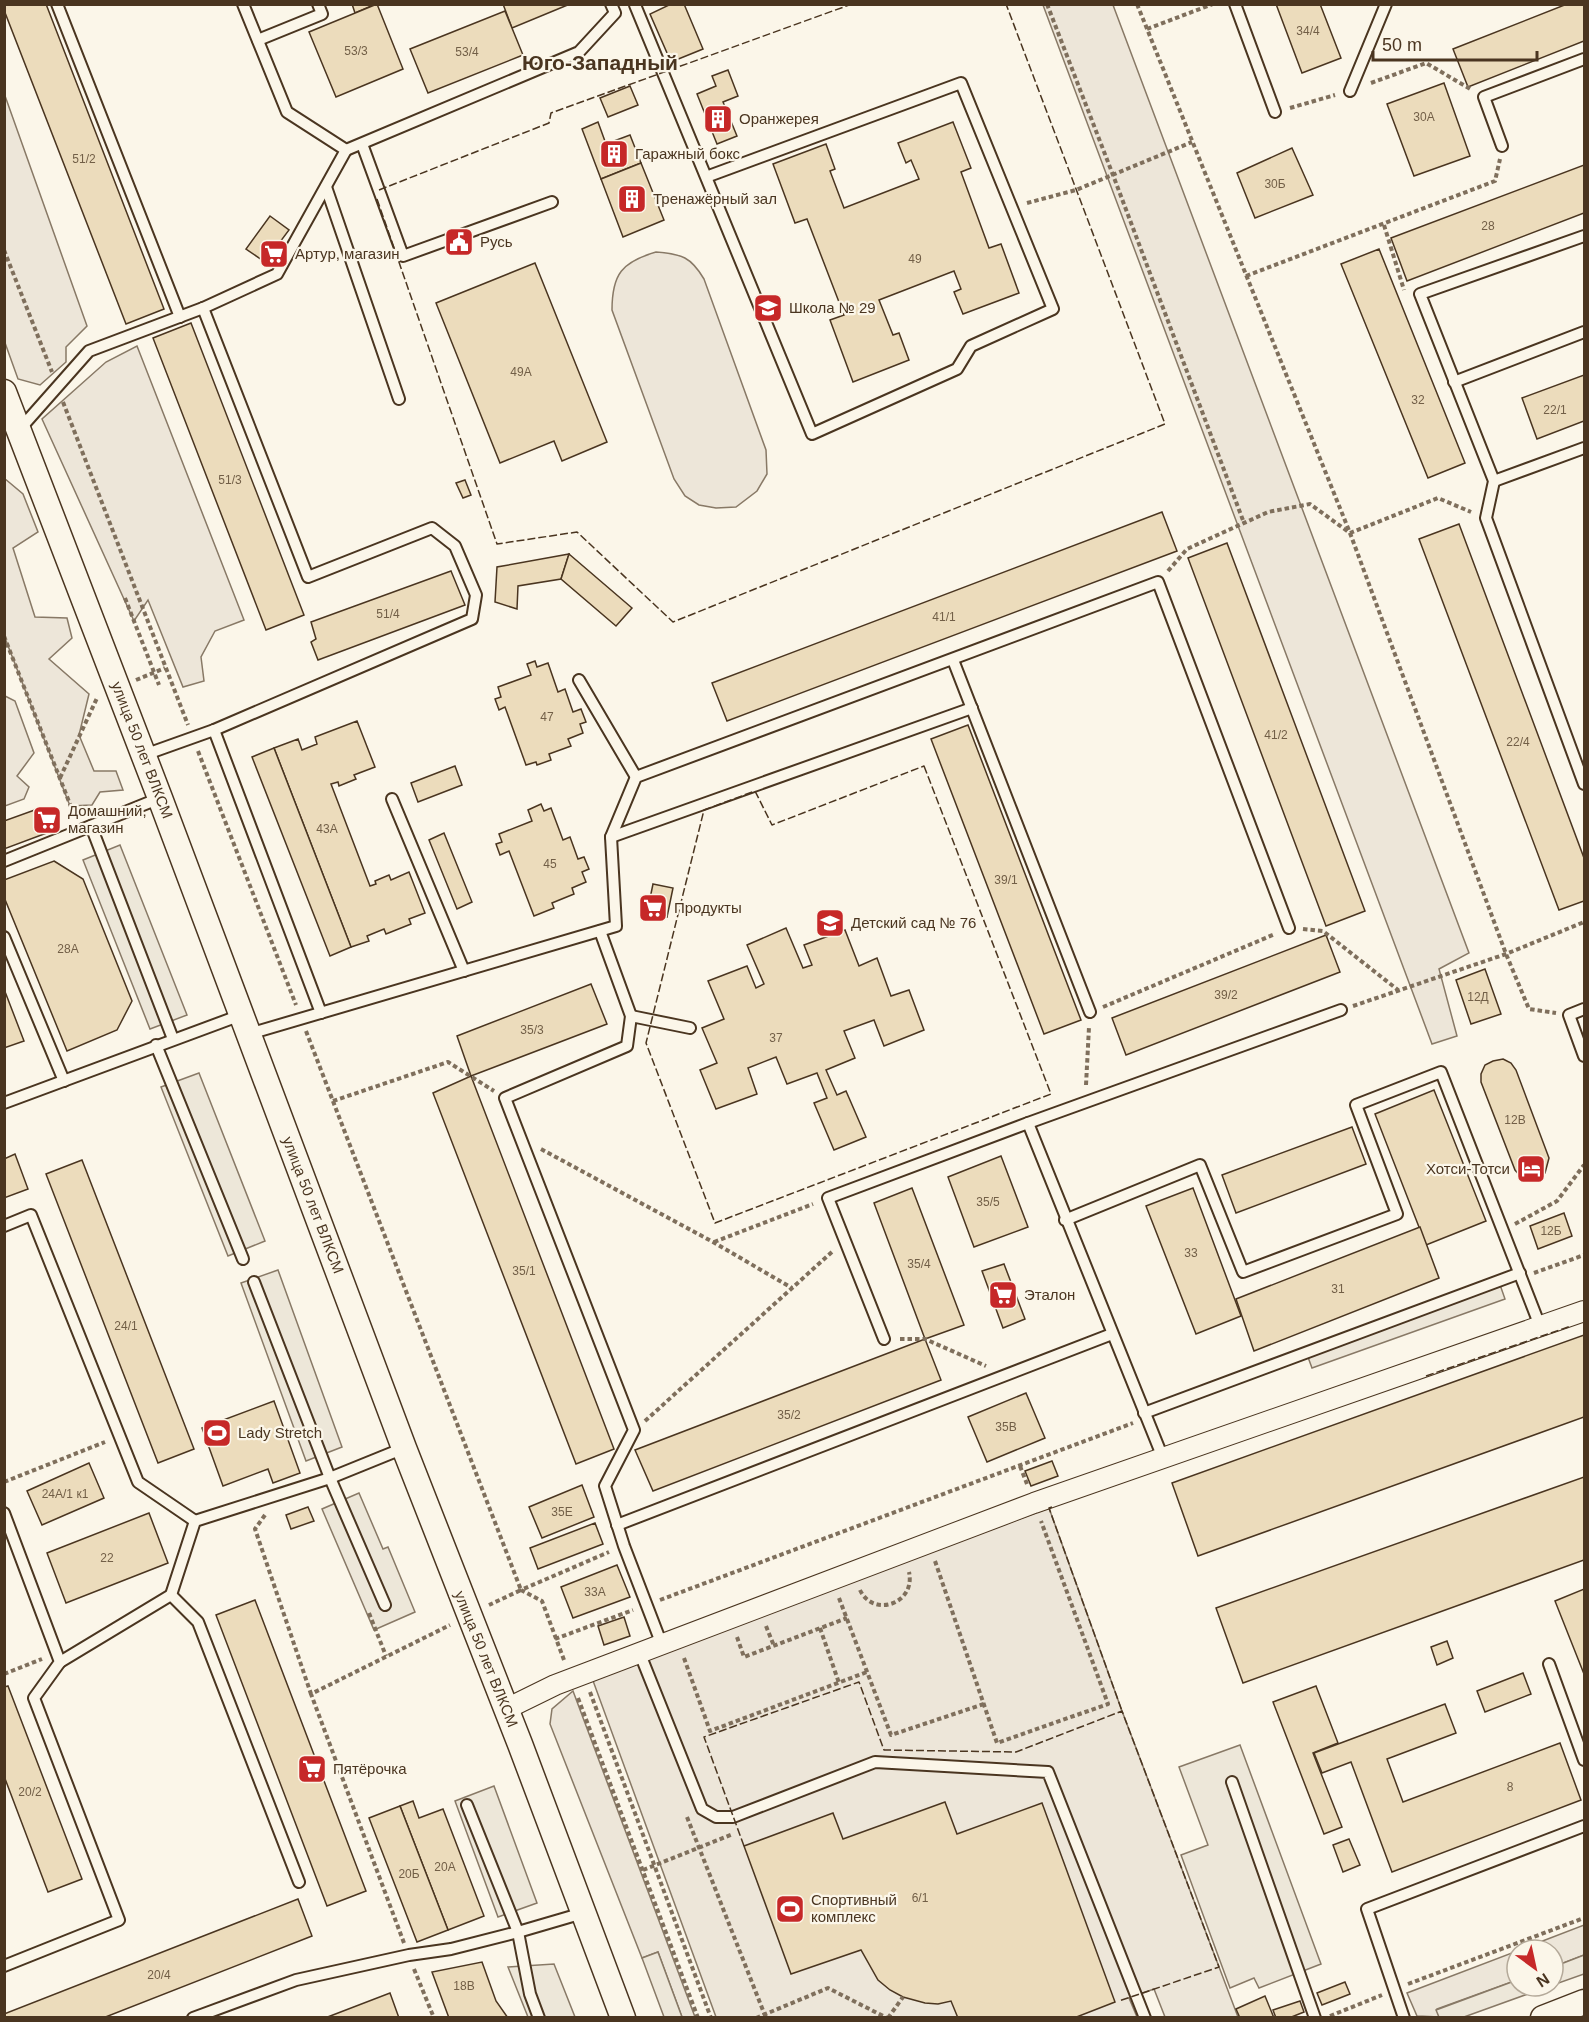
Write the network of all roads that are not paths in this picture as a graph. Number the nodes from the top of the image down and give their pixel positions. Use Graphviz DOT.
graph roads {
  1 [pos="57,4"];
  2 [pos="243,4"];
  3 [pos="318,4"];
  4 [pos="1235,4"];
  5 [pos="1386,4"];
  6 [pos="635,5"];
  7 [pos="613,9"];
  8 [pos="258,40"];
  9 [pos="1584,59"];
  10 [pos="1350,91"];
  11 [pos="1275,112"];
  12 [pos="362,144"];
  13 [pos="1502,146"];
  14 [pos="346,150"];
  15 [pos="706,177"];
  16 [pos="326,187"];
  17 [pos="552,202"];
  18 [pos="1584,236"];
  19 [pos="203,308"];
  20 [pos="180,317"];
  21 [pos="1584,332"];
  22 [pos="1454,382"];
  23 [pos="4,392"];
  24 [pos="399,399"];
  25 [pos="20,429"];
  26 [pos="1584,448"];
  27 [pos="1494,481"];
  28 [pos="953,660"];
  29 [pos="579,681"];
  30 [pos="972,708"];
  31 [pos="214,730"];
  32 [pos="143,755"];
  33 [pos="636,777"];
  34 [pos="1584,784"];
  35 [pos="160,798"];
  36 [pos="392,799"];
  37 [pos="91,826"];
  38 [pos="611,837"];
  39 [pos="4,861"];
  40 [pos="1289,928"];
  41 [pos="600,931"];
  42 [pos="4,937"];
  43 [pos="464,971"];
  44 [pos="1341,1010"];
  45 [pos="1584,1010"];
  46 [pos="1090,1012"];
  47 [pos="321,1013"];
  48 [pos="631,1016"];
  49 [pos="245,1025"];
  50 [pos="690,1028"];
  51 [pos="173,1039"];
  52 [pos="156,1045"];
  53 [pos="1584,1056"];
  54 [pos="64,1081"];
  55 [pos="4,1103"];
  56 [pos="1028,1123"];
  57 [pos="1065,1220"];
  58 [pos="4,1226"];
  59 [pos="243,1259"];
  60 [pos="1521,1275"];
  61 [pos="254,1282"];
  62 [pos="1584,1311"];
  63 [pos="1540,1326"];
  64 [pos="1112,1334"];
  65 [pos="884,1339"];
  66 [pos="1145,1416"];
  67 [pos="404,1448"];
  68 [pos="1162,1458"];
  69 [pos="330,1478"];
  70 [pos="4,1513"];
  71 [pos="195,1521"];
  72 [pos="617,1525"];
  73 [pos="171,1595"];
  74 [pos="385,1605"];
  75 [pos="662,1645"];
  76 [pos="640,1654"];
  77 [pos="58,1658"];
  78 [pos="1549,1664"];
  79 [pos="506,1709"];
  80 [pos="1584,1760"];
  81 [pos="1232,1782"];
  82 [pos="467,1805"];
  83 [pos="1584,1826"];
  84 [pos="298,1882"];
  85 [pos="583,1913"];
  86 [pos="518,1932"];
  87 [pos="4,1966"];
  88 [pos="1584,2002"];
  89 [pos="193,2018"];
  90 [pos="539,2018"];
  91 [pos="623,2018"];
  92 [pos="1144,2018"];
  93 [pos="1316,2018"];
  94 [pos="1404,2018"];
  95 [pos="1543,2018"];
  1 -- 20 [label="lane"];
  2 -- 8 [label="lane"];
  3 -- 8 [label="lane"];
  4 -- 11 [label="lane"];
  5 -- 10 [label="lane"];
  6 -- 7 [label="lane"];
  6 -- 15 [label="lane"];
  7 -- 12 [label="lane"];
  8 -- 14 [label="lane"];
  9 -- 13 [label="lane"];
  12 -- 14 [label="lane"];
  12 -- 17 [label="lane"];
  14 -- 16 [label="lane"];
  15 -- 15 [label="lane"];
  16 -- 19 [label="lane"];
  16 -- 24 [label="lane"];
  18 -- 22 [label="lane"];
  19 -- 20 [label="lane"];
  19 -- 31 [label="lane"];
  20 -- 25 [label="lane"];
  21 -- 22 [label="lane"];
  22 -- 27 [label="lane"];
  23 -- 25 [label="street, улица 50 лет ВЛКСМ"];
  25 -- 32 [label="street, улица 50 лет ВЛКСМ"];
  26 -- 27 [label="lane"];
  27 -- 34 [label="lane"];
  28 -- 30 [label="lane"];
  28 -- 33 [label="lane"];
  28 -- 40 [label="lane"];
  29 -- 33 [label="lane"];
  30 -- 38 [label="lane"];
  30 -- 46 [label="lane"];
  31 -- 32 [label="lane"];
  31 -- 47 [label="lane"];
  32 -- 35 [label="street, улица 50 лет ВЛКСМ"];
  33 -- 38 [label="lane"];
  35 -- 37 [label="lane"];
  35 -- 49 [label="street, улица 50 лет ВЛКСМ"];
  36 -- 43 [label="lane"];
  37 -- 39 [label="lane"];
  37 -- 51 [label="lane"];
  38 -- 41 [label="lane"];
  41 -- 43 [label="lane"];
  41 -- 48 [label="lane"];
  42 -- 54 [label="lane"];
  43 -- 47 [label="lane"];
  44 -- 56 [label="lane"];
  45 -- 53 [label="lane"];
  47 -- 49 [label="lane"];
  48 -- 50 [label="lane"];
  48 -- 72 [label="lane"];
  49 -- 51 [label="lane"];
  49 -- 67 [label="street, улица 50 лет ВЛКСМ"];
  51 -- 52 [label="lane"];
  52 -- 54 [label="lane"];
  52 -- 59 [label="lane"];
  54 -- 55 [label="lane"];
  56 -- 57 [label="lane"];
  56 -- 65 [label="lane"];
  57 -- 60 [label="lane"];
  57 -- 64 [label="lane"];
  58 -- 71 [label="lane"];
  60 -- 63 [label="lane"];
  60 -- 66 [label="lane"];
  61 -- 69 [label="lane"];
  62 -- 63 [label="street"];
  63 -- 68 [label="street"];
  64 -- 66 [label="lane"];
  64 -- 72 [label="lane"];
  66 -- 68 [label="lane"];
  67 -- 69 [label="lane"];
  67 -- 79 [label="street, улица 50 лет ВЛКСМ"];
  68 -- 75 [label="street"];
  69 -- 71 [label="lane"];
  69 -- 74 [label="lane"];
  70 -- 77 [label="lane"];
  71 -- 73 [label="lane"];
  72 -- 75 [label="lane"];
  73 -- 77 [label="lane"];
  73 -- 84 [label="lane"];
  75 -- 76 [label="street"];
  76 -- 79 [label="street"];
  76 -- 92 [label="lane"];
  77 -- 87 [label="lane"];
  78 -- 80 [label="lane"];
  79 -- 85 [label="street, улица 50 лет ВЛКСМ"];
  81 -- 93 [label="lane"];
  82 -- 86 [label="lane"];
  83 -- 94 [label="lane"];
  85 -- 86 [label="lane"];
  85 -- 91 [label="street, улица 50 лет ВЛКСМ"];
  86 -- 89 [label="lane"];
  86 -- 90 [label="lane"];
  88 -- 95 [label="street"];
}
